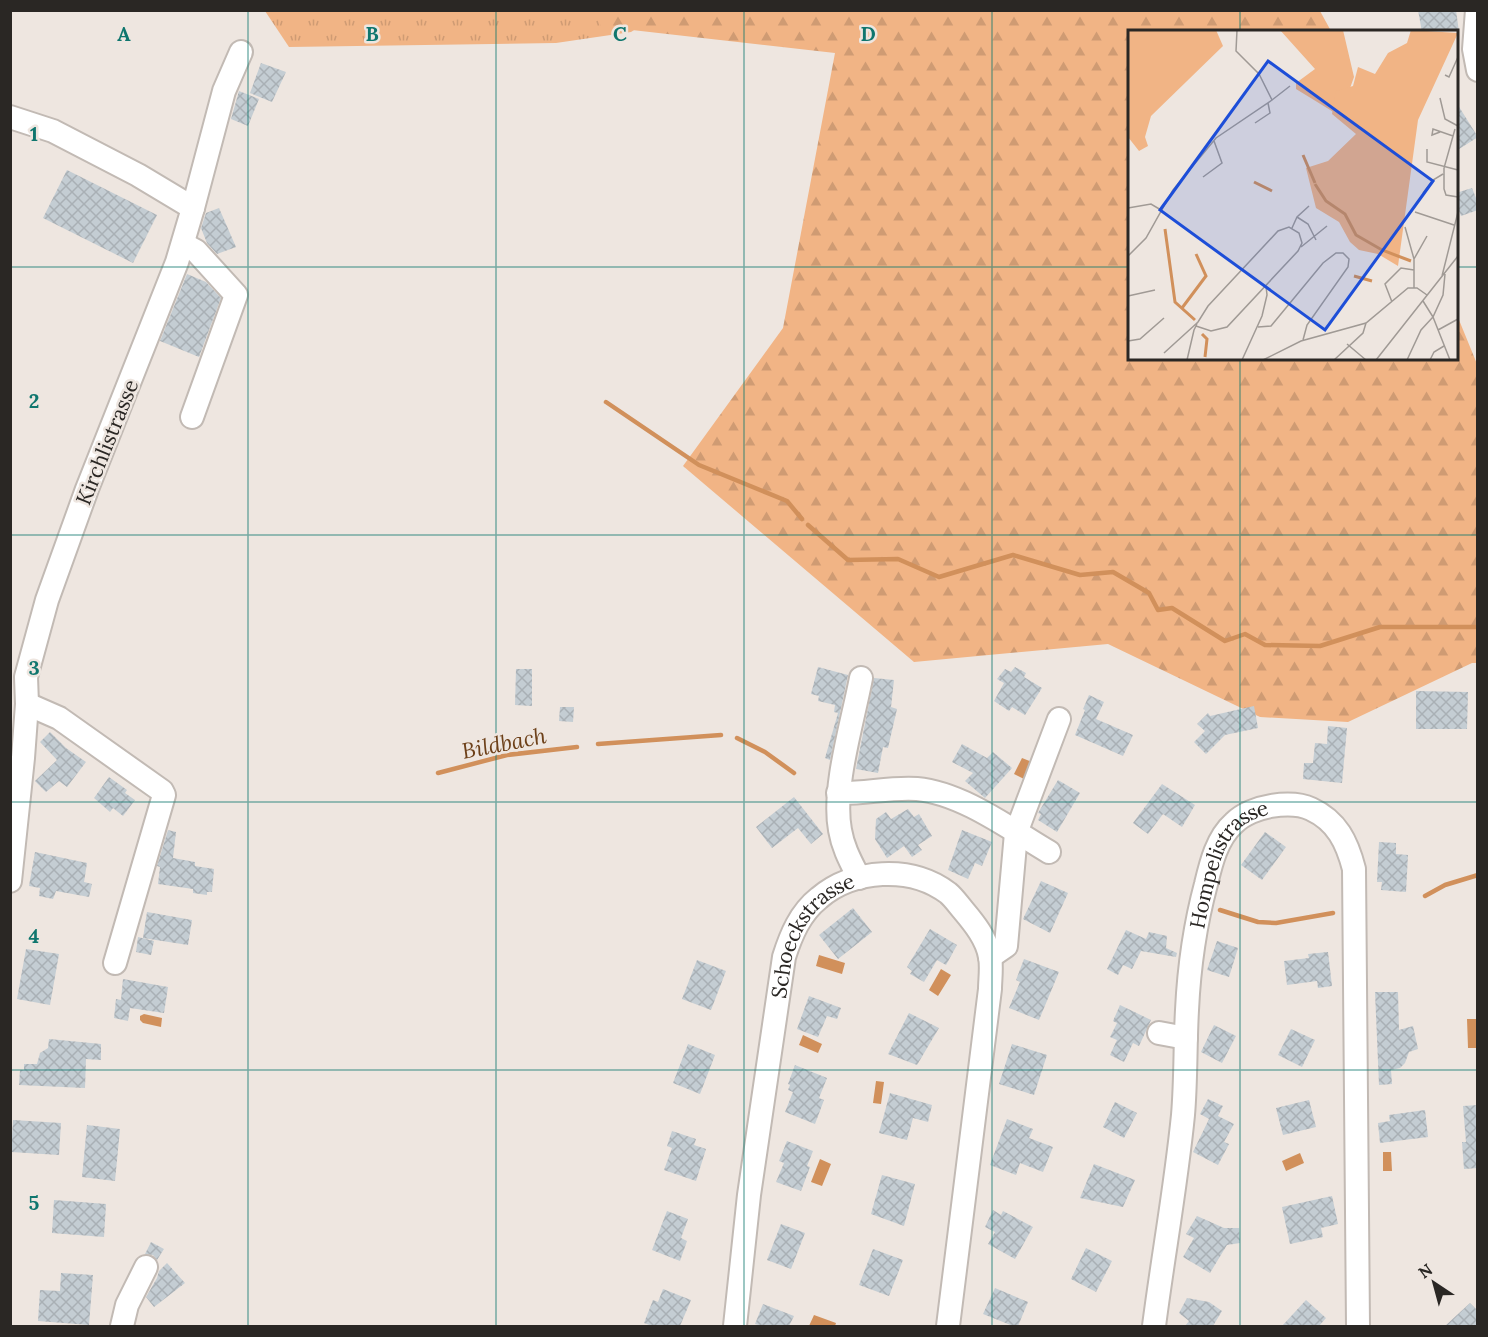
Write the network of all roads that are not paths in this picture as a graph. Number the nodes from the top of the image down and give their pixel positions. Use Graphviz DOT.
graph roads {
  1 [pos="1477,10"];
  2 [pos="241,52"];
  3 [pos="1478,70"];
  4 [pos="10,117"];
  5 [pos="193,208"];
  6 [pos="183,244"];
  7 [pos="192,417"];
  8 [pos="861,678"];
  9 [pos="27,704"];
  10 [pos="1059,719"];
  11 [pos="838,793"];
  12 [pos="1016,833"];
  13 [pos="1049,852"];
  14 [pos="859,878"];
  15 [pos="10,881"];
  16 [pos="990,957"];
  17 [pos="115,963"];
  18 [pos="1159,1033"];
  19 [pos="1186,1038"];
  20 [pos="146,1267"];
  21 [pos="122,1326"];
  22 [pos="735,1326"];
  23 [pos="948,1326"];
  24 [pos="1154,1326"];
  25 [pos="1358,1326"];
  1 -- 3 [label="street"];
  2 -- 5 [label="street, Kirchlistrasse"];
  4 -- 5 [label="street"];
  5 -- 6 [label="street, Kirchlistrasse"];
  6 -- 7 [label="street"];
  6 -- 9 [label="street, Kirchlistrasse"];
  8 -- 11 [label="street"];
  9 -- 15 [label="street, Kirchlistrasse"];
  9 -- 17 [label="street"];
  10 -- 12 [label="street"];
  11 -- 12 [label="street"];
  11 -- 14 [label="street"];
  12 -- 13 [label="street"];
  12 -- 16 [label="street"];
  14 -- 16 [label="street, Schoeckstrasse"];
  14 -- 22 [label="street, Schoeckstrasse"];
  16 -- 23 [label="street, Schoeckstrasse"];
  18 -- 19 [label="street"];
  19 -- 24 [label="street, Hompelistrasse"];
  19 -- 25 [label="street, Hompelistrasse"];
  20 -- 21 [label="street"];
}
